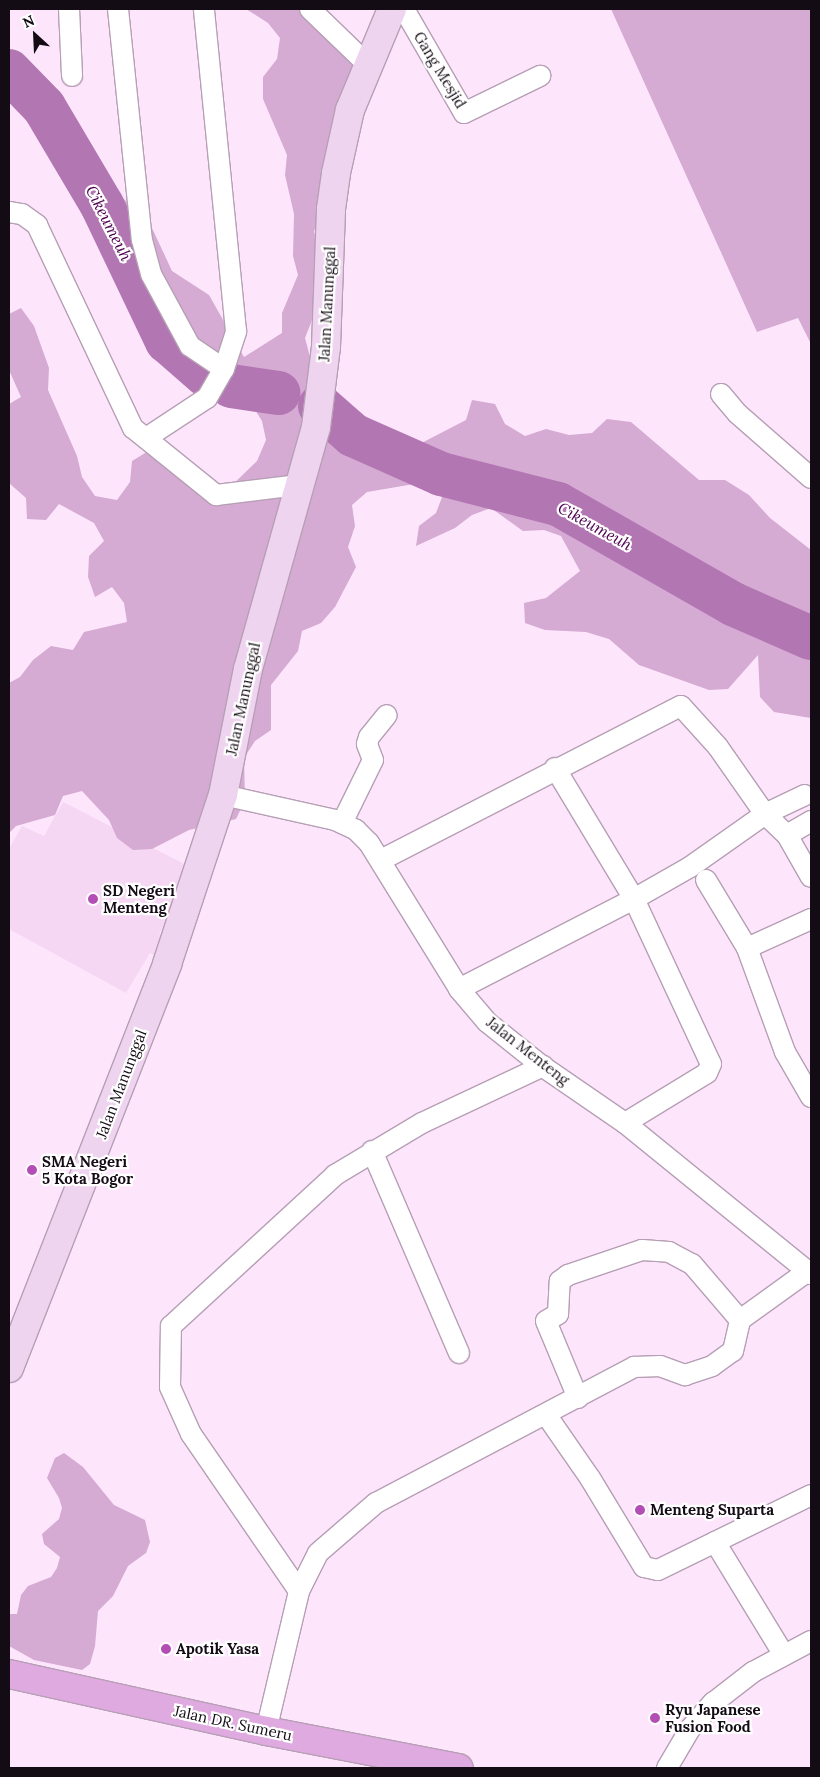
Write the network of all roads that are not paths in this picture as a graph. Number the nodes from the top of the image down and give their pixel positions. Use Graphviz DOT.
graph roads {
  1 [pos="69,9"];
  2 [pos="118,9"];
  3 [pos="204,9"];
  4 [pos="310,9"];
  5 [pos="392,9"];
  6 [pos="404,9"];
  7 [pos="367,64"];
  8 [pos="72,76"];
  9 [pos="540,76"];
  10 [pos="9,212"];
  11 [pos="224,369"];
  12 [pos="721,394"];
  13 [pos="146,438"];
  14 [pos="811,478"];
  15 [pos="299,485"];
  16 [pos="387,715"];
  17 [pos="556,768"];
  18 [pos="223,795"];
  19 [pos="805,795"];
  20 [pos="765,814"];
  21 [pos="811,821"];
  22 [pos="342,823"];
  23 [pos="787,835"];
  24 [pos="380,860"];
  25 [pos="811,877"];
  26 [pos="706,880"];
  27 [pos="634,899"];
  28 [pos="811,919"];
  29 [pos="747,948"];
  30 [pos="459,989"];
  31 [pos="543,1066"];
  32 [pos="811,1096"];
  33 [pos="625,1123"];
  34 [pos="372,1151"];
  35 [pos="810,1273"];
  36 [pos="740,1320"];
  37 [pos="459,1353"];
  38 [pos="9,1368"];
  39 [pos="578,1398"];
  40 [pos="547,1416"];
  41 [pos="811,1495"];
  42 [pos="715,1542"];
  43 [pos="299,1591"];
  44 [pos="811,1641"];
  45 [pos="784,1654"];
  46 [pos="9,1674"];
  47 [pos="266,1731"];
  48 [pos="458,1768"];
  49 [pos="667,1768"];
  1 -- 8 [label="street"];
  2 -- 11 [label="street"];
  3 -- 11 [label="street"];
  4 -- 7 [label="street"];
  5 -- 7 [label="street, Jalan Manunggal"];
  6 -- 9 [label="street, Gang Mesjid"];
  7 -- 15 [label="street, Jalan Manunggal"];
  10 -- 13 [label="street"];
  11 -- 13 [label="street"];
  12 -- 14 [label="street"];
  13 -- 15 [label="street"];
  15 -- 18 [label="street, Jalan Manunggal"];
  16 -- 22 [label="street"];
  17 -- 20 [label="street"];
  17 -- 24 [label="street"];
  17 -- 27 [label="street"];
  18 -- 22 [label="street, Jalan Menteng"];
  18 -- 38 [label="street, Jalan Manunggal"];
  19 -- 20 [label="street"];
  20 -- 23 [label="street"];
  20 -- 27 [label="street"];
  21 -- 23 [label="street"];
  22 -- 24 [label="street, Jalan Menteng"];
  23 -- 25 [label="street"];
  24 -- 30 [label="street, Jalan Menteng"];
  26 -- 29 [label="street"];
  27 -- 30 [label="street"];
  27 -- 33 [label="street"];
  28 -- 29 [label="street"];
  29 -- 32 [label="street"];
  30 -- 31 [label="street, Jalan Menteng"];
  31 -- 33 [label="street, Jalan Menteng"];
  31 -- 34 [label="street"];
  33 -- 35 [label="street, Jalan Menteng"];
  34 -- 37 [label="street"];
  34 -- 43 [label="street"];
  35 -- 36 [label="street"];
  36 -- 39 [label="street"];
  36 -- 39 [label="street"];
  39 -- 40 [label="street"];
  40 -- 42 [label="street"];
  40 -- 43 [label="street"];
  41 -- 42 [label="street"];
  42 -- 45 [label="street"];
  43 -- 47 [label="street"];
  44 -- 45 [label="street"];
  45 -- 49 [label="street"];
  46 -- 47 [label="main road, Jalan DR. Sumeru"];
  47 -- 48 [label="main road, Jalan DR. Sumeru"];
}
